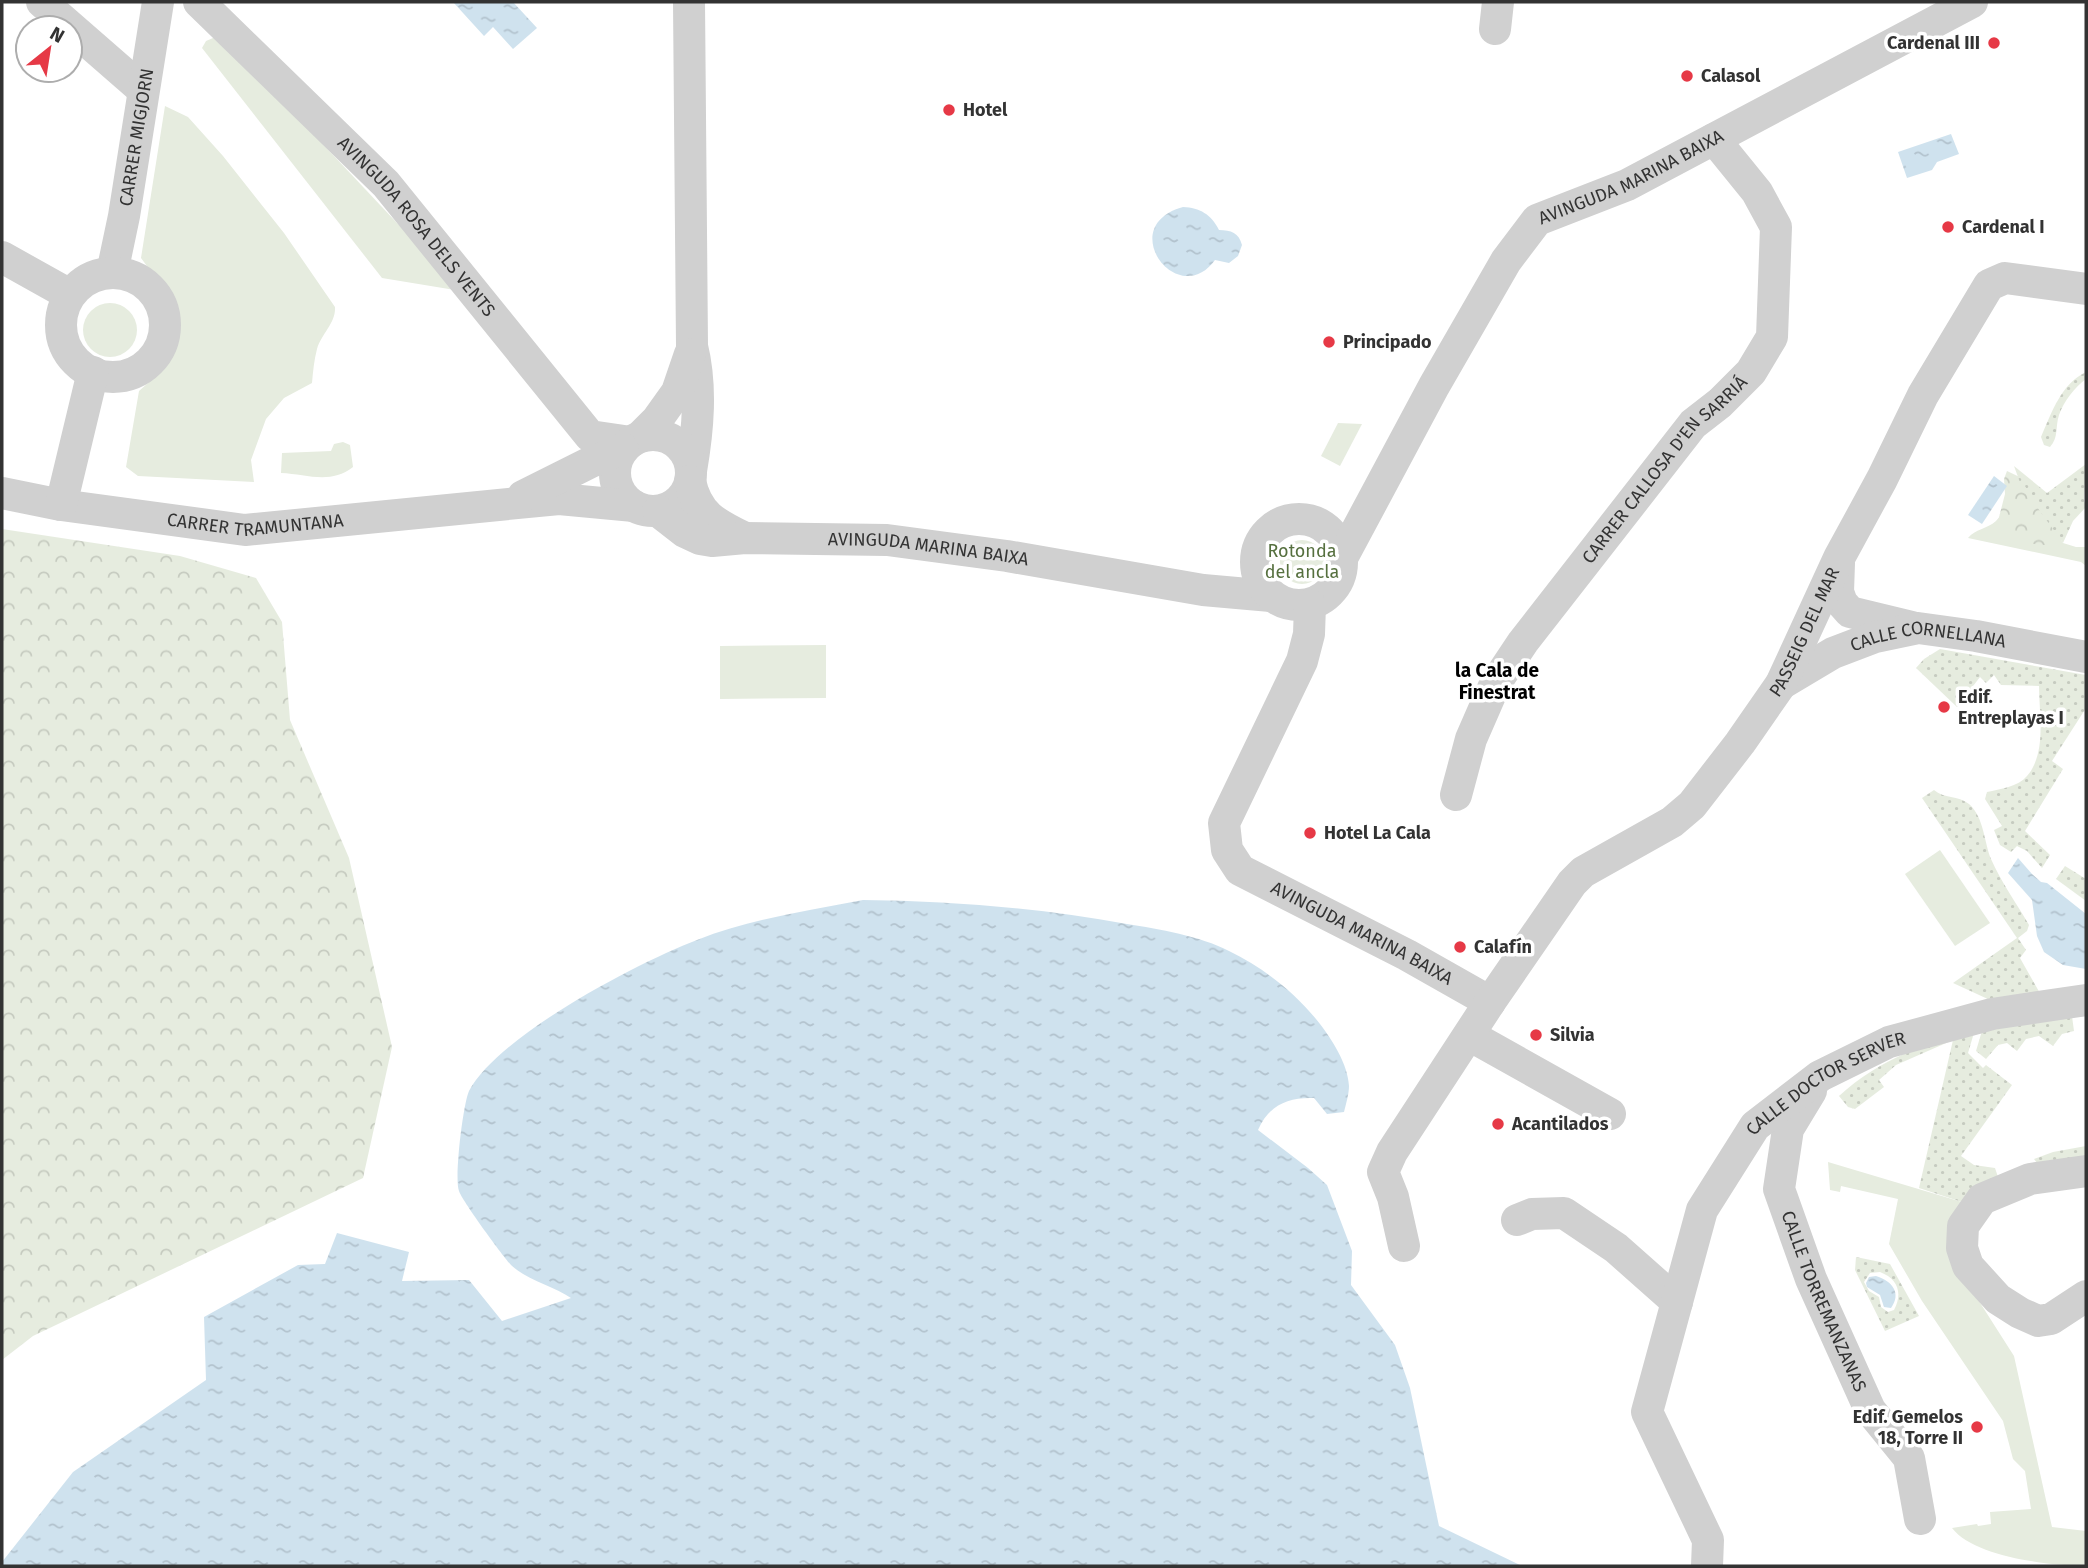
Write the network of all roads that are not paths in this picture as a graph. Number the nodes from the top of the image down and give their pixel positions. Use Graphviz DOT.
graph roads {
  1 [pos="42,2"];
  2 [pos="158,2"];
  3 [pos="198,2"];
  4 [pos="689,2"];
  5 [pos="1972,2"];
  6 [pos="142,90"];
  7 [pos="1714,139"];
  8 [pos="2,257"];
  9 [pos="112,272"];
  10 [pos="2086,289"];
  11 [pos="70,295"];
  12 [pos="692,346"];
  13 [pos="93,372"];
  14 [pos="631,443"];
  15 [pos="691,476"];
  16 [pos="2,494"];
  17 [pos="1374,500"];
  18 [pos="508,504"];
  19 [pos="61,505"];
  20 [pos="646,509"];
  21 [pos="1334,525"];
  22 [pos="736,534"];
  23 [pos="1342,558"];
  24 [pos="1839,558"];
  25 [pos="1255,559"];
  26 [pos="1203,590"];
  27 [pos="1271,596"];
  28 [pos="1310,605"];
  29 [pos="1918,628"];
  30 [pos="2086,657"];
  31 [pos="1781,684"];
  32 [pos="1456,794"];
  33 [pos="2086,1000"];
  34 [pos="1490,1002"];
  35 [pos="1469,1035"];
  36 [pos="1820,1076"];
  37 [pos="1610,1114"];
  38 [pos="2086,1171"];
  39 [pos="1517,1220"];
  40 [pos="1404,1246"];
  41 [pos="2086,1296"];
  42 [pos="1677,1302"];
  43 [pos="1920,1519"];
  44 [pos="1707,1566"];
  1 -- 6 [label="street"];
  2 -- 6 [label="street, CARRER MIGJORN"];
  3 -- 14 [label="street, AVINGUDA ROSA DELS VENTS"];
  4 -- 12 [label="street"];
  5 -- 7 [label="street, AVINGUDA MARINA BAIXA"];
  6 -- 9 [label="street, CARRER MIGJORN"];
  7 -- 17 [label="street, AVINGUDA MARINA BAIXA"];
  7 -- 32 [label="street, CARRER CALLOSA D'EN SARRIÁ"];
  8 -- 11 [label="street"];
  9 -- 11 [label="street"];
  9 -- 13 [label="street"];
  10 -- 24 [label="street, PASSEIG DEL MAR"];
  11 -- 13 [label="street"];
  12 -- 14 [label="street"];
  12 -- 15 [label="street"];
  13 -- 19 [label="street"];
  14 -- 15 [label="street"];
  14 -- 18 [label="street, CARRER TRAMUNTANA"];
  14 -- 20 [label="street"];
  15 -- 20 [label="street"];
  15 -- 22 [label="street"];
  16 -- 19 [label="street, CARRER TRAMUNTANA"];
  17 -- 21 [label="street, AVINGUDA MARINA BAIXA"];
  17 -- 23 [label="street, AVINGUDA MARINA BAIXA"];
  18 -- 19 [label="street, CARRER TRAMUNTANA"];
  18 -- 20 [label="street, CARRER TRAMUNTANA"];
  20 -- 22 [label="street, AVINGUDA MARINA BAIXA"];
  21 -- 23 [label="street"];
  21 -- 25 [label="street"];
  22 -- 26 [label="street, AVINGUDA MARINA BAIXA"];
  23 -- 28 [label="street"];
  24 -- 29 [label="street"];
  24 -- 31 [label="street, PASSEIG DEL MAR"];
  25 -- 26 [label="street"];
  25 -- 27 [label="street"];
  26 -- 27 [label="street, AVINGUDA MARINA BAIXA"];
  27 -- 28 [label="street"];
  28 -- 34 [label="street, AVINGUDA MARINA BAIXA"];
  29 -- 30 [label="street, CALLE CORNELLANA"];
  29 -- 31 [label="street, CALLE CORNELLANA"];
  31 -- 34 [label="street, PASSEIG DEL MAR"];
  33 -- 36 [label="street, CALLE DOCTOR SERVER"];
  34 -- 35 [label="street"];
  35 -- 37 [label="street"];
  35 -- 40 [label="street"];
  36 -- 42 [label="street, CALLE DOCTOR SERVER"];
  36 -- 43 [label="street, CALLE TORREMANZANAS"];
  38 -- 41 [label="street"];
  39 -- 42 [label="street"];
  42 -- 44 [label="street, CALLE DOCTOR SERVER"];
}
